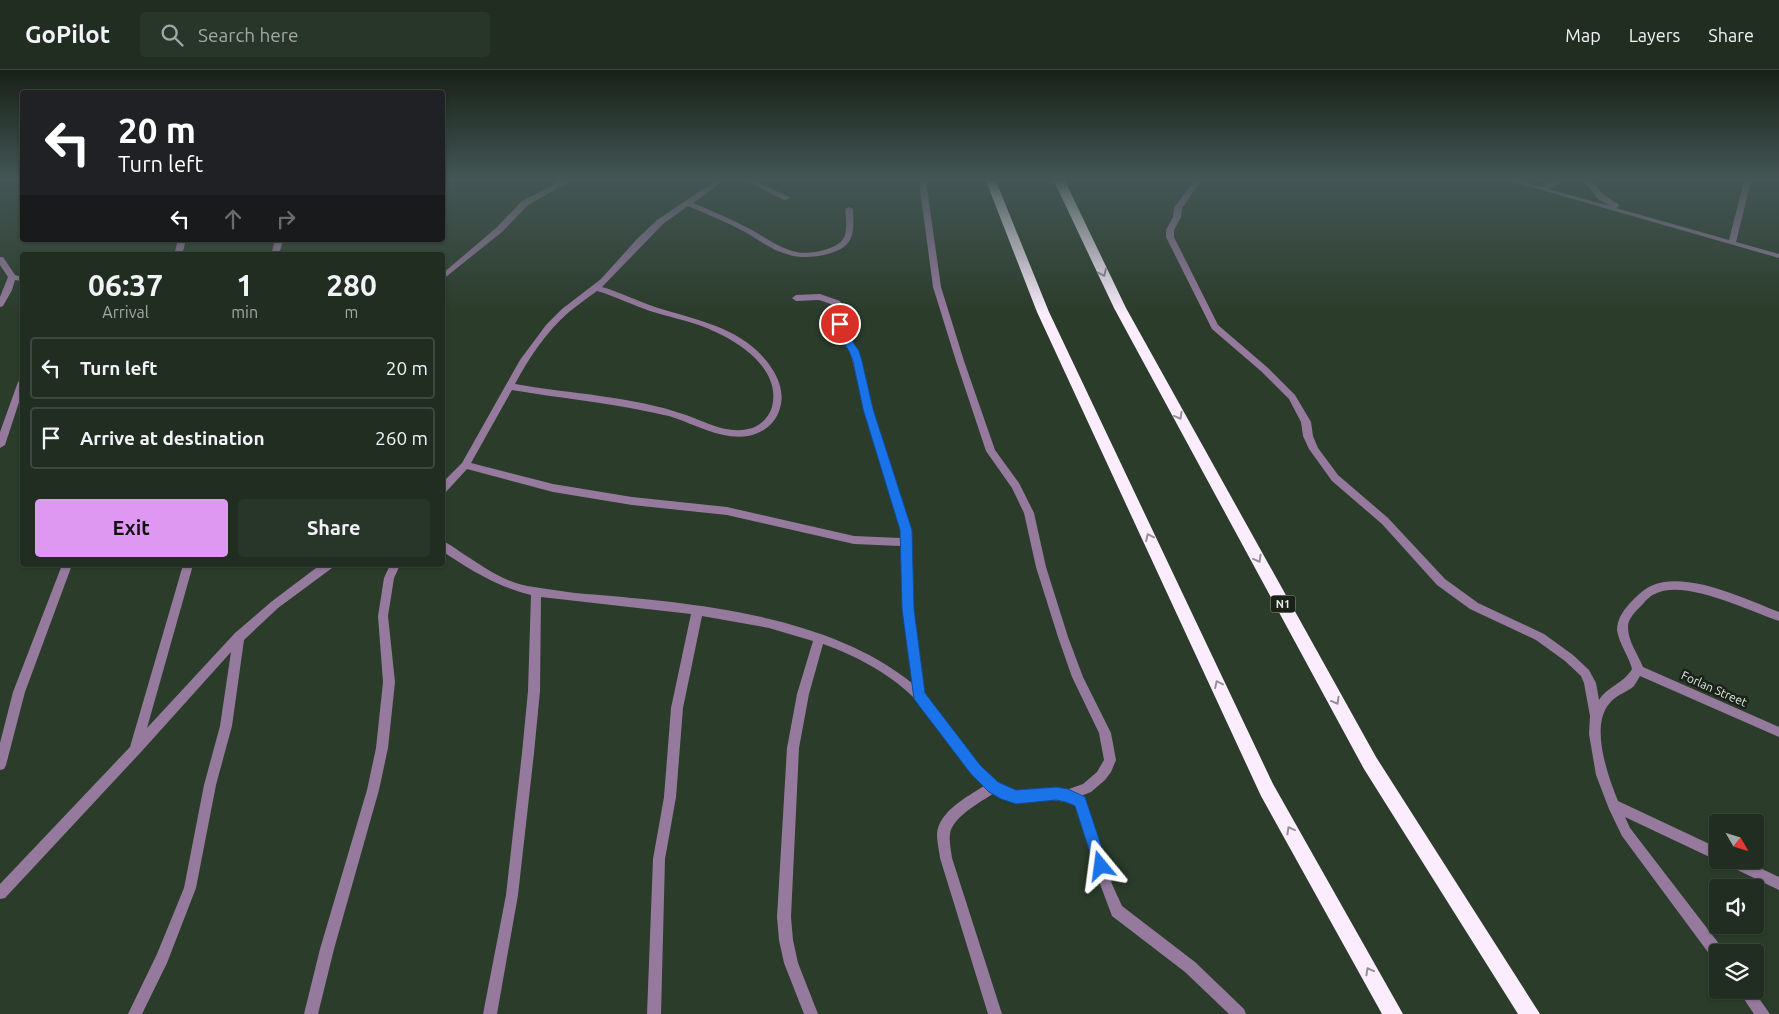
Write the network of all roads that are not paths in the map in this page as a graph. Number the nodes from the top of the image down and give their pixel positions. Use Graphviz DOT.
graph roads {
  1 [pos="504,225"];
  2 [pos="657,225"];
  3 [pos="737,225"];
  4 [pos="850,225"];
  5 [pos="929,225"];
  6 [pos="1008,225"];
  7 [pos="1080,225"];
  8 [pos="1173,225"];
  9 [pos="1670,225"];
  10 [pos="1737,225"];
  11 [pos="1732,243"];
  12 [pos="1779,256"];
  13 [pos="0,259"];
  14 [pos="445,275"];
  15 [pos="12,277"];
  16 [pos="20,279"];
  17 [pos="597,288"];
  18 [pos="796,298"];
  19 [pos="0,304"];
  20 [pos="509,386"];
  21 [pos="20,388"];
  22 [pos="0,445"];
  23 [pos="465,465"];
  24 [pos="445,487"];
  25 [pos="907,542"];
  26 [pos="445,547"];
  27 [pos="66,567"];
  28 [pos="187,567"];
  29 [pos="325,567"];
  30 [pos="394,567"];
  31 [pos="536,591"];
  32 [pos="697,612"];
  33 [pos="1779,617"];
  34 [pos="239,636"];
  35 [pos="819,638"];
  36 [pos="1638,670"];
  37 [pos="919,695"];
  38 [pos="1596,716"];
  39 [pos="1779,732"];
  40 [pos="135,750"];
  41 [pos="0,765"];
  42 [pos="994,787"];
  43 [pos="1068,795"];
  44 [pos="1613,804"];
  45 [pos="1709,851"];
  46 [pos="1748,869"];
  47 [pos="1779,884"];
  48 [pos="0,894"];
  49 [pos="1710,944"];
  50 [pos="1752,999"];
  51 [pos="135,1014"];
  52 [pos="311,1014"];
  53 [pos="490,1014"];
  54 [pos="654,1014"];
  55 [pos="811,1014"];
  56 [pos="994,1014"];
  57 [pos="1240,1014"];
  58 [pos="1393,1014"];
  59 [pos="1530,1014"];
  60 [pos="1763,1014"];
  1 -- 14 [label="street"];
  2 -- 17 [label="street"];
  3 -- 4 [label="street"];
  5 -- 43 [label="street"];
  58 -- 6 [label="highway, one-way"];
  7 -- 59 [label="highway, N1, one-way"];
  8 -- 38 [label="street"];
  9 -- 11 [label="street"];
  10 -- 11 [label="street"];
  11 -- 12 [label="street"];
  13 -- 15 [label="street"];
  15 -- 16 [label="street"];
  15 -- 19 [label="street"];
  17 -- 20 [label="street"];
  17 -- 20 [label="street"];
  18 -- 25 [label="street"];
  20 -- 23 [label="street"];
  21 -- 22 [label="street"];
  23 -- 24 [label="street"];
  23 -- 25 [label="street"];
  25 -- 37 [label="street"];
  26 -- 31 [label="street"];
  27 -- 41 [label="street"];
  28 -- 40 [label="street"];
  29 -- 34 [label="street"];
  30 -- 52 [label="street"];
  31 -- 32 [label="street"];
  31 -- 53 [label="street"];
  32 -- 35 [label="street"];
  32 -- 54 [label="street"];
  33 -- 36 [label="street"];
  34 -- 40 [label="street"];
  34 -- 51 [label="street"];
  35 -- 37 [label="street"];
  35 -- 55 [label="street"];
  36 -- 38 [label="street"];
  36 -- 39 [label="street, Forlan Street"];
  37 -- 42 [label="street"];
  38 -- 44 [label="street"];
  40 -- 48 [label="street"];
  42 -- 43 [label="street"];
  42 -- 56 [label="street"];
  43 -- 57 [label="street"];
  44 -- 45 [label="street"];
  44 -- 49 [label="street"];
  46 -- 47 [label="street"];
  50 -- 60 [label="street"];
}
